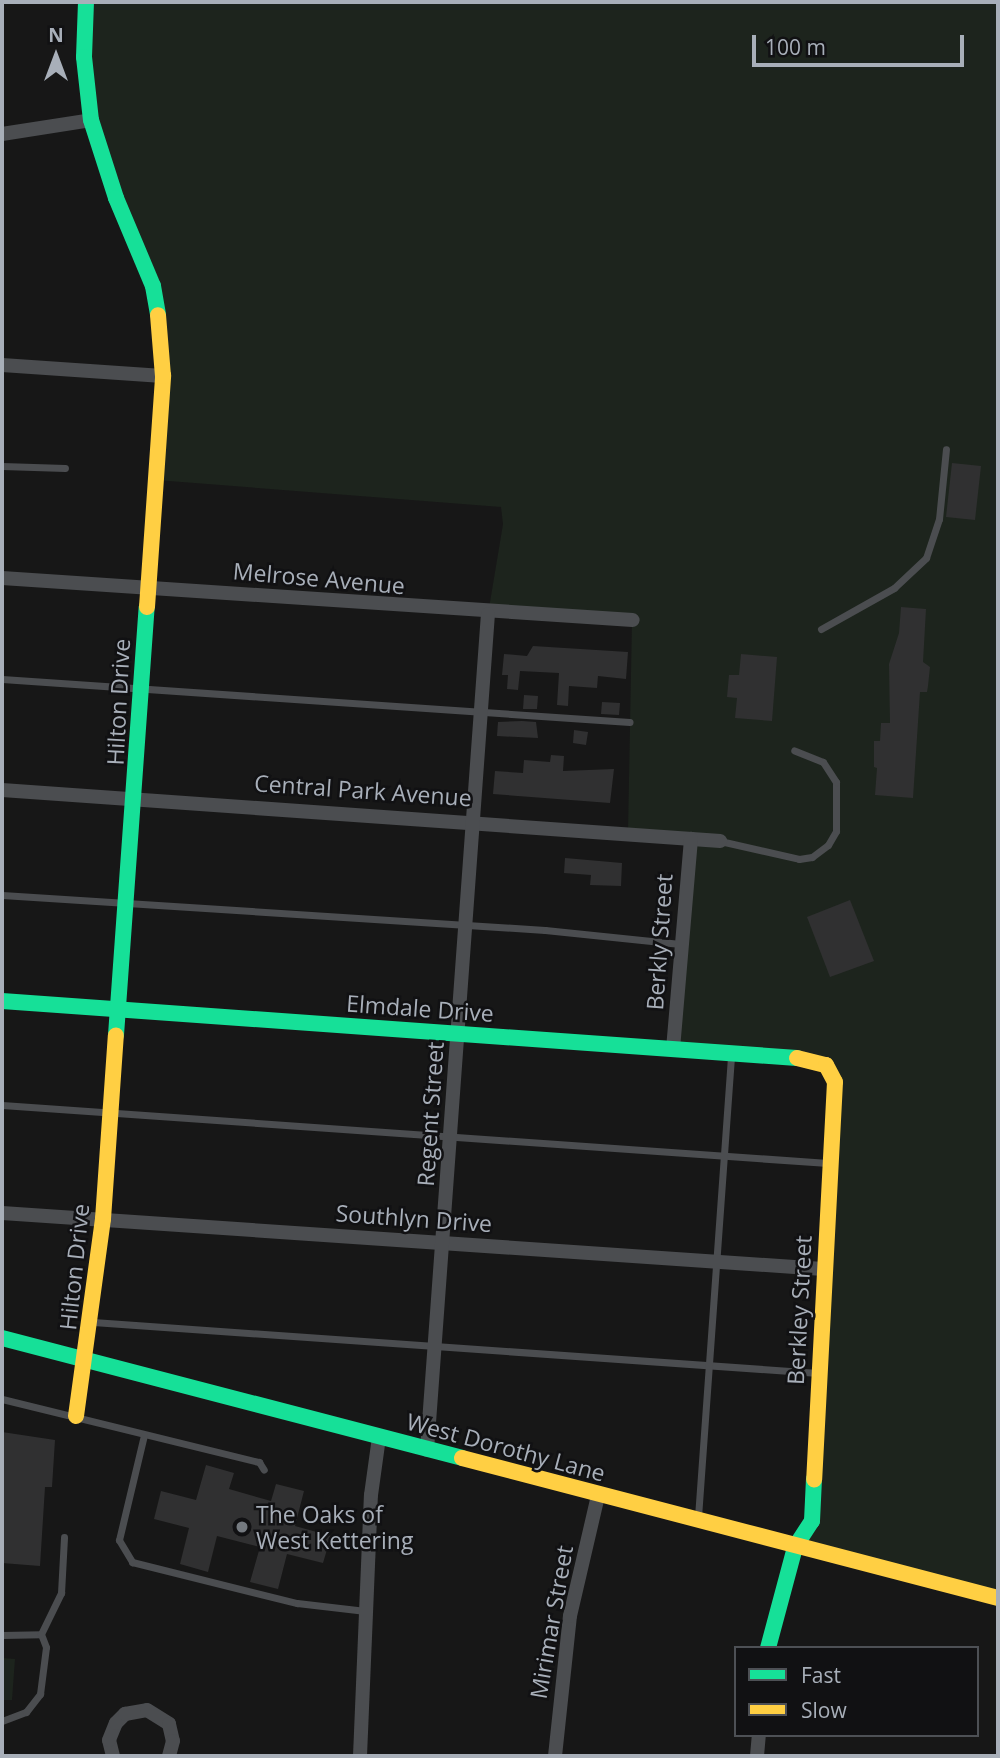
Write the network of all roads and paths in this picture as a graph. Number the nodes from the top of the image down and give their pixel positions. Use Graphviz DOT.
graph roads {
  1 [pos="86,2"];
  2 [pos="91,120"];
  3 [pos="2,134"];
  4 [pos="2,365"];
  5 [pos="163,376"];
  6 [pos="947,449"];
  7 [pos="2,466"];
  8 [pos="65,468"];
  9 [pos="2,578"];
  10 [pos="148,587"];
  11 [pos="488,614"];
  12 [pos="633,620"];
  13 [pos="821,629"];
  14 [pos="2,679"];
  15 [pos="141,689"];
  16 [pos="479,714"];
  17 [pos="630,722"];
  18 [pos="794,750"];
  19 [pos="2,790"];
  20 [pos="135,798"];
  21 [pos="471,820"];
  22 [pos="691,839"];
  23 [pos="720,841"];
  24 [pos="2,895"];
  25 [pos="126,903"];
  26 [pos="465,926"];
  27 [pos="680,944"];
  28 [pos="2,1001"];
  29 [pos="120,1008"];
  30 [pos="459,1034"];
  31 [pos="673,1049"];
  32 [pos="731,1052"];
  33 [pos="831,1070"];
  34 [pos="2,1105"];
  35 [pos="110,1112"];
  36 [pos="451,1136"];
  37 [pos="724,1156"];
  38 [pos="832,1164"];
  39 [pos="2,1213"];
  40 [pos="103,1219"];
  41 [pos="443,1242"];
  42 [pos="719,1262"];
  43 [pos="823,1269"];
  44 [pos="92,1322"];
  45 [pos="2,1338"];
  46 [pos="437,1345"];
  47 [pos="88,1360"];
  48 [pos="711,1365"];
  49 [pos="818,1373"];
  50 [pos="2,1399"];
  51 [pos="76,1416"];
  52 [pos="144,1435"];
  53 [pos="379,1437"];
  54 [pos="427,1450"];
  55 [pos="264,1471"];
  56 [pos="598,1496"];
  57 [pos="697,1521"];
  58 [pos="64,1536"];
  59 [pos="795,1547"];
  60 [pos="998,1598"];
  61 [pos="366,1611"];
  62 [pos="41,1634"];
  63 [pos="2,1635"];
  64 [pos="769,1646"];
  65 [pos="2,1721"];
  66 [pos="759,1737"];
  67 [pos="113,1756"];
  68 [pos="169,1756"];
  69 [pos="360,1756"];
  70 [pos="555,1756"];
  71 [pos="758,1756"];
  1 -- 2 [label="street, Hilton Drive"];
  2 -- 3 [label="street"];
  2 -- 5 [label="street, Hilton Drive"];
  4 -- 5 [label="street"];
  5 -- 10 [label="street, Hilton Drive"];
  6 -- 13 [label="lane"];
  7 -- 8 [label="lane"];
  9 -- 10 [label="street, Melrose Avenue"];
  10 -- 11 [label="street, Melrose Avenue"];
  10 -- 15 [label="street, Hilton Drive"];
  11 -- 12 [label="street, Melrose Avenue"];
  11 -- 16 [label="street, Regent Street"];
  14 -- 15 [label="lane"];
  15 -- 16 [label="lane"];
  15 -- 20 [label="street, Hilton Drive"];
  16 -- 17 [label="lane"];
  16 -- 21 [label="street, Regent Street"];
  18 -- 23 [label="lane"];
  19 -- 20 [label="street, Central Park Avenue"];
  20 -- 21 [label="street, Central Park Avenue"];
  20 -- 25 [label="street, Hilton Drive"];
  21 -- 22 [label="street, Central Park Avenue"];
  21 -- 26 [label="street, Regent Street"];
  22 -- 23 [label="street, Central Park Avenue"];
  22 -- 27 [label="street, Berkly Street"];
  24 -- 25 [label="lane"];
  25 -- 26 [label="lane"];
  25 -- 29 [label="street, Hilton Drive"];
  26 -- 27 [label="lane"];
  26 -- 30 [label="street, Regent Street"];
  27 -- 31 [label="street, Berkly Street"];
  28 -- 29 [label="street, Elmdale Drive"];
  29 -- 30 [label="street, Elmdale Drive"];
  29 -- 35 [label="street, Hilton Drive"];
  30 -- 31 [label="street, Elmdale Drive"];
  30 -- 36 [label="street, Regent Street"];
  31 -- 32 [label="street, Elmdale Drive"];
  32 -- 33 [label="street, Elmdale Drive"];
  32 -- 37 [label="lane"];
  33 -- 38 [label="street, Berkley Street"];
  34 -- 35 [label="lane"];
  35 -- 36 [label="lane"];
  35 -- 40 [label="street, Hilton Drive"];
  36 -- 37 [label="lane"];
  36 -- 41 [label="street, Regent Street"];
  37 -- 38 [label="lane"];
  37 -- 42 [label="lane"];
  38 -- 43 [label="street, Berkley Street"];
  39 -- 40 [label="street, Southlyn Drive"];
  40 -- 41 [label="street, Southlyn Drive"];
  40 -- 44 [label="street, Hilton Drive"];
  41 -- 42 [label="street, Southlyn Drive"];
  41 -- 46 [label="street, Regent Street"];
  42 -- 43 [label="street, Southlyn Drive"];
  42 -- 48 [label="lane"];
  43 -- 49 [label="street, Berkley Street"];
  44 -- 46 [label="lane"];
  44 -- 47 [label="street, Hilton Drive"];
  45 -- 47 [label="street, West Dorothy Lane"];
  46 -- 48 [label="lane"];
  46 -- 54 [label="street, Regent Street"];
  47 -- 51 [label="street, Hilton Drive"];
  47 -- 53 [label="street, West Dorothy Lane"];
  48 -- 49 [label="lane"];
  48 -- 57 [label="lane"];
  49 -- 59 [label="street, Berkley Street"];
  50 -- 51 [label="lane"];
  51 -- 52 [label="lane"];
  52 -- 55 [label="lane"];
  52 -- 61 [label="lane"];
  53 -- 54 [label="street, West Dorothy Lane"];
  53 -- 61 [label="street"];
  54 -- 56 [label="street, West Dorothy Lane"];
  56 -- 57 [label="street, West Dorothy Lane"];
  56 -- 70 [label="street, Mirimar Street"];
  57 -- 59 [label="street, West Dorothy Lane"];
  58 -- 62 [label="lane"];
  59 -- 60 [label="street, West Dorothy Lane"];
  59 -- 64 [label="street, Berkley Street"];
  61 -- 69 [label="street"];
  62 -- 63 [label="lane"];
  62 -- 65 [label="lane"];
  66 -- 71 [label="street"];
  67 -- 68 [label="street"];
}
